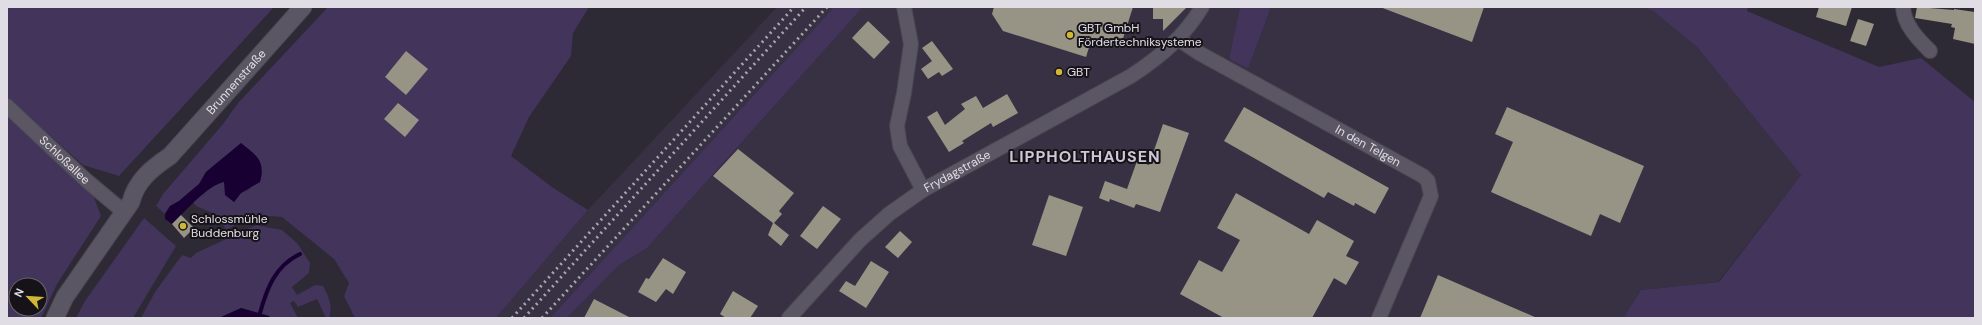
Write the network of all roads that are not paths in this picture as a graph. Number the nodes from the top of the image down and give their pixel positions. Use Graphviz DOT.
graph roads {
  1 [pos="303,7"];
  2 [pos="904,7"];
  3 [pos="1202,7"];
  4 [pos="1903,7"];
  5 [pos="1178,39"];
  6 [pos="1930,51"];
  7 [pos="7,106"];
  8 [pos="923,190"];
  9 [pos="127,207"];
  10 [pos="55,318"];
  11 [pos="789,318"];
  12 [pos="1379,318"];
  1 -- 9 [label="street, Brunnenstraße"];
  2 -- 8 [label="street"];
  3 -- 5 [label="street, Frydagstraße"];
  4 -- 6 [label="street"];
  5 -- 8 [label="street, Frydagstraße"];
  5 -- 12 [label="street, In den Telgen"];
  7 -- 9 [label="street, Schloßallee"];
  8 -- 11 [label="street, Frydagstraße"];
  9 -- 10 [label="street, Brunnenstraße"];
}
